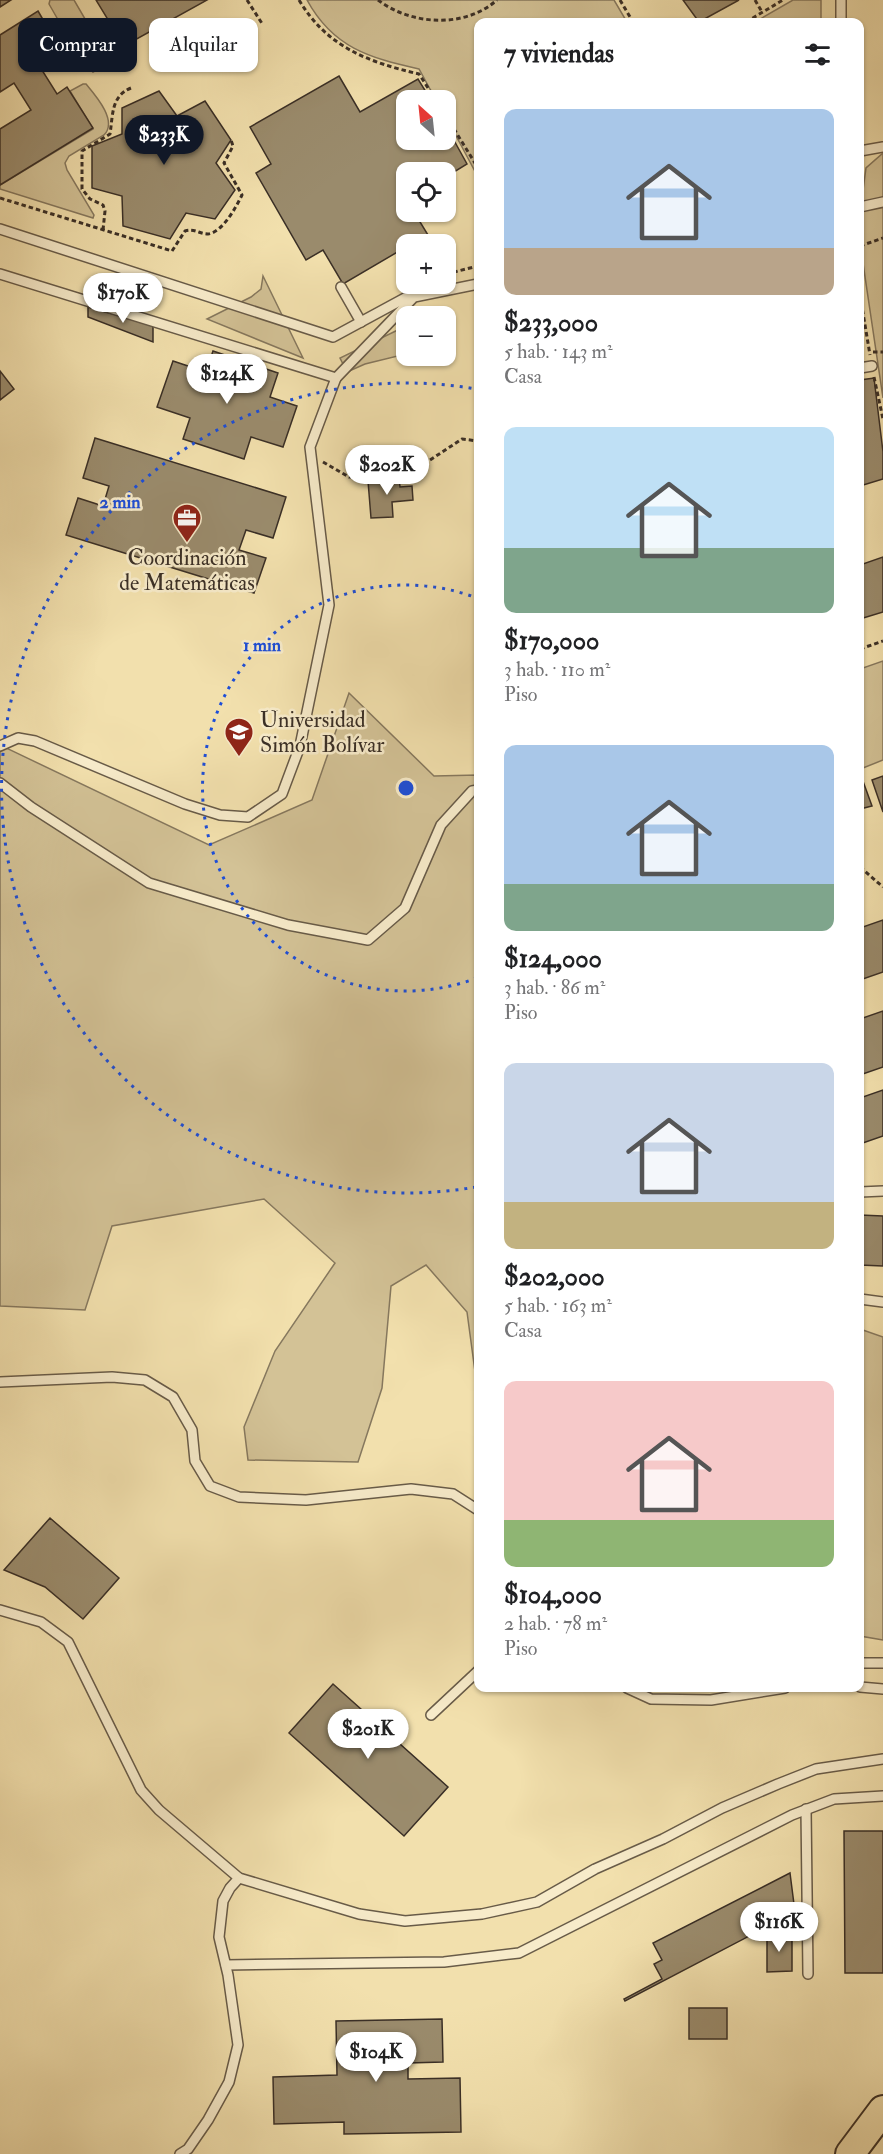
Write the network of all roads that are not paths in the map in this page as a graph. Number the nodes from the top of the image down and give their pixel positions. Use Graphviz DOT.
graph roads {
  1 [pos="841,0"];
  2 [pos="840,18"];
  3 [pos="883,147"];
  4 [pos="864,150"];
  5 [pos="883,202"];
  6 [pos="864,206"];
  7 [pos="0,229"];
  8 [pos="0,274"];
  9 [pos="474,285"];
  10 [pos="341,287"];
  11 [pos="414,297"];
  12 [pos="361,322"];
  13 [pos="872,366"];
  14 [pos="864,367"];
  15 [pos="336,378"];
  16 [pos="0,746"];
  17 [pos="0,783"];
  18 [pos="474,791"];
  19 [pos="883,1191"];
  20 [pos="864,1192"];
  21 [pos="864,1300"];
  22 [pos="883,1302"];
  23 [pos="0,1382"];
  24 [pos="474,1507"];
  25 [pos="0,1610"];
  26 [pos="864,1663"];
  27 [pos="883,1663"];
  28 [pos="474,1675"];
  29 [pos="864,1687"];
  30 [pos="883,1689"];
  31 [pos="635,1692"];
  32 [pos="760,1692"];
  33 [pos="431,1715"];
  34 [pos="883,1759"];
  35 [pos="883,1796"];
  36 [pos="807,1809"];
  37 [pos="239,1878"];
  38 [pos="226,1965"];
  39 [pos="808,1974"];
  40 [pos="883,2110"];
  41 [pos="180,2154"];
  42 [pos="850,2154"];
  1 -- 2 [label="lane"];
  3 -- 4 [label="lane"];
  5 -- 6 [label="lane"];
  7 -- 12 [label="lane"];
  8 -- 15 [label="lane"];
  9 -- 11 [label="lane"];
  10 -- 12 [label="lane"];
  11 -- 12 [label="lane"];
  11 -- 15 [label="lane"];
  13 -- 14 [label="lane"];
  15 -- 16 [label="lane"];
  17 -- 18 [label="lane"];
  19 -- 20 [label="lane"];
  21 -- 22 [label="lane"];
  23 -- 24 [label="lane"];
  25 -- 37 [label="lane"];
  26 -- 27 [label="lane"];
  28 -- 33 [label="lane"];
  29 -- 30 [label="lane"];
  31 -- 32 [label="lane"];
  34 -- 37 [label="lane"];
  35 -- 36 [label="lane"];
  36 -- 38 [label="lane"];
  36 -- 39 [label="lane"];
  37 -- 38 [label="lane"];
  38 -- 41 [label="lane"];
  40 -- 42 [label="main road"];
}
